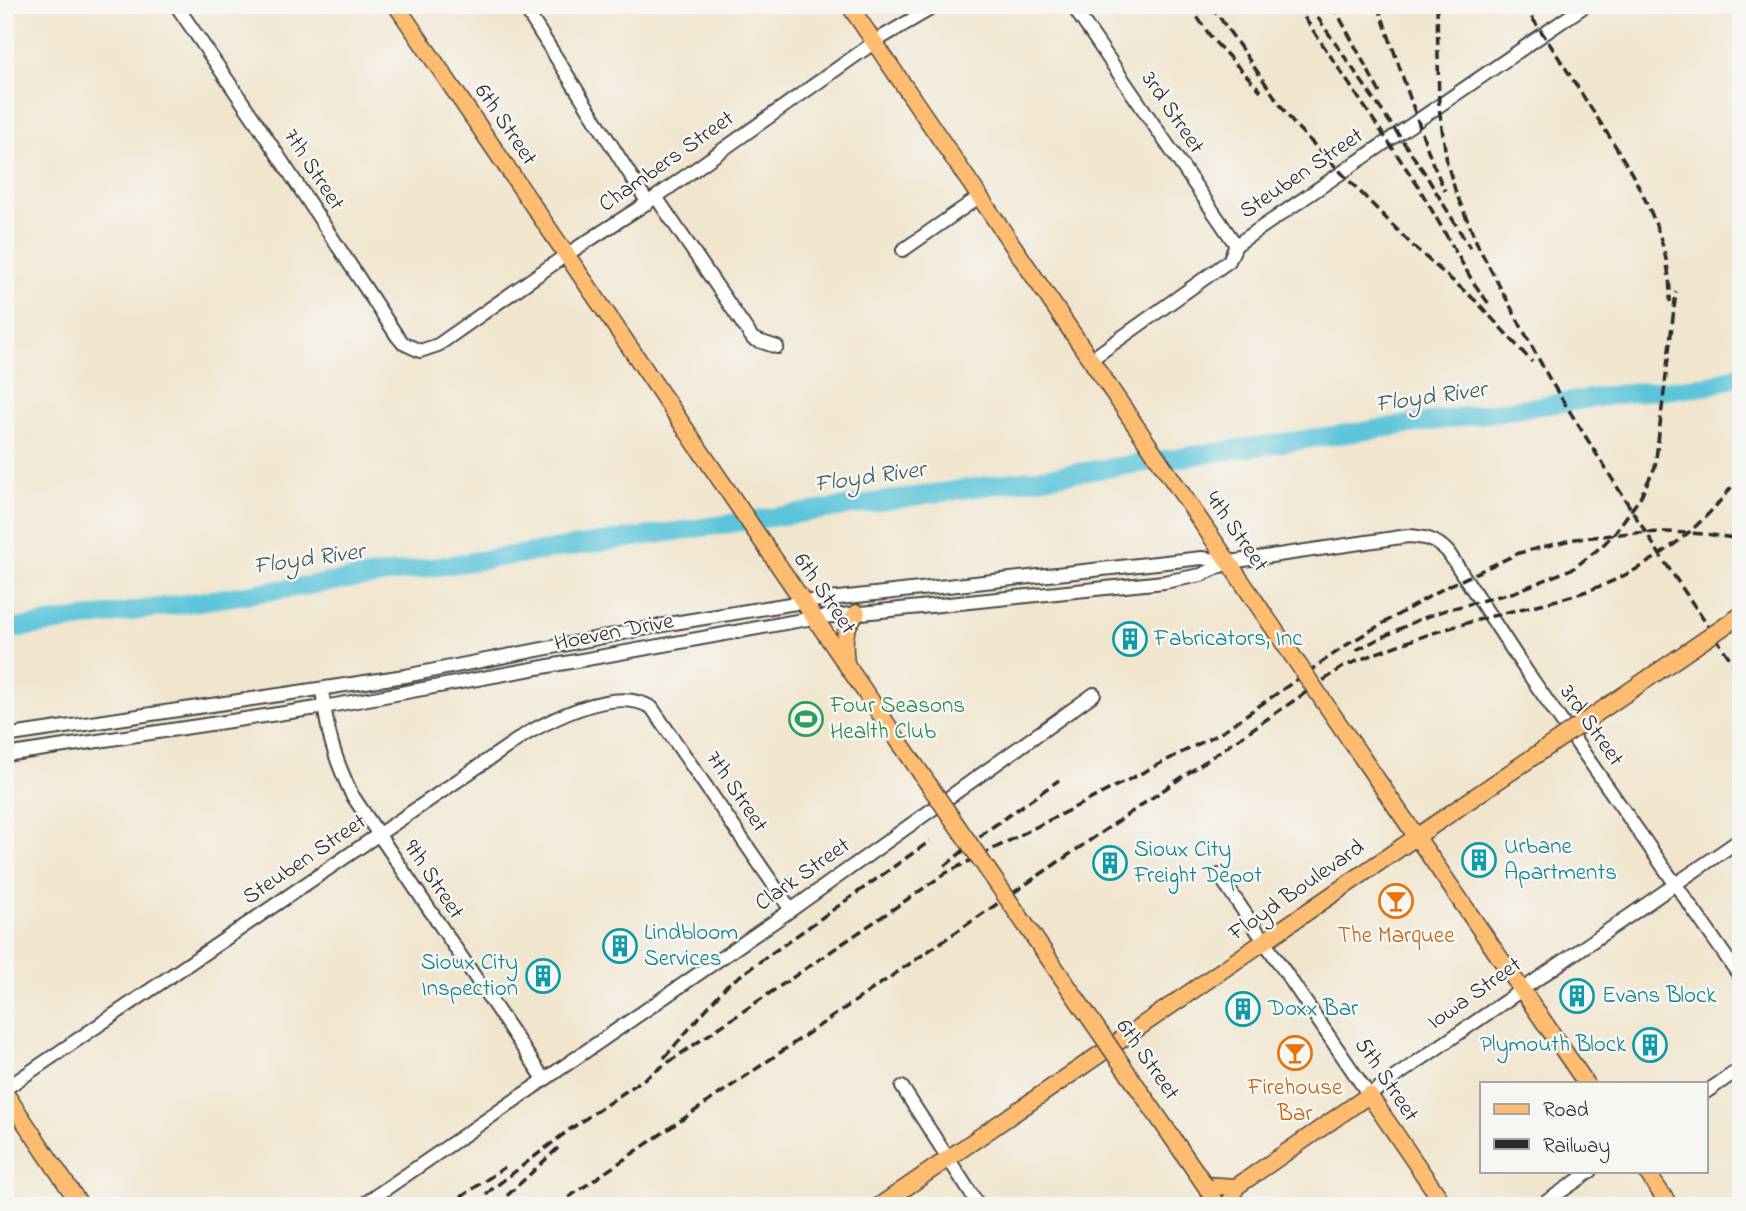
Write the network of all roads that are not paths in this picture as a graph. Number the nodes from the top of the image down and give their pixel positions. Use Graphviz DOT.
graph roads {
  1 [pos="176,5"];
  2 [pos="396,5"];
  3 [pos="523,5"];
  4 [pos="849,5"];
  5 [pos="937,5"];
  6 [pos="1072,5"];
  7 [pos="1586,5"];
  8 [pos="874,42"];
  9 [pos="979,197"];
  10 [pos="652,200"];
  11 [pos="1236,245"];
  12 [pos="904,250"];
  13 [pos="566,255"];
  14 [pos="777,347"];
  15 [pos="420,351"];
  16 [pos="1090,360"];
  17 [pos="1385,540"];
  18 [pos="1230,562"];
  19 [pos="802,602"];
  20 [pos="856,613"];
  21 [pos="1741,615"];
  22 [pos="813,618"];
  23 [pos="847,667"];
  24 [pos="322,689"];
  25 [pos="1094,694"];
  26 [pos="642,702"];
  27 [pos="324,708"];
  28 [pos="5,736"];
  29 [pos="5,755"];
  30 [pos="377,835"];
  31 [pos="1416,836"];
  32 [pos="1741,839"];
  33 [pos="1219,875"];
  34 [pos="1676,884"];
  35 [pos="791,910"];
  36 [pos="1263,942"];
  37 [pos="1741,978"];
  38 [pos="1522,990"];
  39 [pos="1741,1068"];
  40 [pos="544,1079"];
  41 [pos="1585,1082"];
  42 [pos="902,1087"];
  43 [pos="5,1091"];
  44 [pos="1708,1091"];
  45 [pos="1369,1095"];
  46 [pos="948,1159"];
  47 [pos="1590,1172"];
  48 [pos="1647,1172"];
  49 [pos="1205,1185"];
  50 [pos="1236,1187"];
  51 [pos="1218,1204"];
  52 [pos="81,1206"];
  53 [pos="361,1206"];
  54 [pos="879,1206"];
  55 [pos="979,1206"];
  56 [pos="1445,1206"];
  57 [pos="1540,1206"];
  58 [pos="1670,1206"];
  1 -- 15 [label="street, 7th Street"];
  2 -- 13 [label="main road, 6th Street"];
  3 -- 10 [label="street"];
  4 -- 8 [label="main road, 4th Street"];
  5 -- 8 [label="street, Chambers Street"];
  6 -- 11 [label="street, 3rd Street"];
  7 -- 11 [label="street, Steuben Street"];
  8 -- 9 [label="main road, 4th Street"];
  8 -- 10 [label="street, Chambers Street"];
  9 -- 12 [label="street"];
  9 -- 16 [label="main road, 4th Street"];
  10 -- 13 [label="street, Chambers Street"];
  10 -- 14 [label="street"];
  11 -- 16 [label="street, Steuben Street"];
  13 -- 15 [label="street, Chambers Street"];
  13 -- 19 [label="main road, 6th Street"];
  16 -- 18 [label="main road, 4th Street"];
  17 -- 18 [label="street, Hoeven Drive"];
  17 -- 34 [label="street, 3rd Street"];
  18 -- 19 [label="street, Hoeven Drive"];
  18 -- 20 [label="street, Hoeven Drive"];
  18 -- 31 [label="main road, 4th Street, bridge"];
  19 -- 22 [label="main road, 6th Street"];
  19 -- 24 [label="street, Hoeven Drive"];
  20 -- 22 [label="street, Hoeven Drive"];
  20 -- 23 [label="main road"];
  21 -- 31 [label="main road, Floyd Boulevard, bridge"];
  22 -- 23 [label="main road, 6th Street"];
  22 -- 27 [label="street, Hoeven Drive"];
  23 -- 49 [label="main road, 6th Street, bridge"];
  24 -- 27 [label="street, 9th Street"];
  24 -- 28 [label="street, Hoeven Drive"];
  25 -- 35 [label="street, Clark Street"];
  26 -- 30 [label="street, Steuben Street"];
  26 -- 35 [label="street, 7th Street"];
  27 -- 29 [label="street, Hoeven Drive"];
  27 -- 30 [label="street, 9th Street"];
  30 -- 40 [label="street, 9th Street"];
  30 -- 43 [label="street, Steuben Street"];
  31 -- 36 [label="main road, Floyd Boulevard"];
  31 -- 38 [label="main road, 4th Street"];
  32 -- 34 [label="street, Iowa Street"];
  33 -- 36 [label="street, 5th Street"];
  34 -- 37 [label="street, 3rd Street"];
  34 -- 38 [label="street, Iowa Street"];
  35 -- 40 [label="street, Clark Street"];
  36 -- 45 [label="street, 5th Street"];
  36 -- 46 [label="main road, Floyd Boulevard"];
  38 -- 41 [label="main road, 4th Street"];
  38 -- 45 [label="street, Iowa Street"];
  39 -- 44 [label="street"];
  40 -- 53 [label="street, Clark Street"];
  42 -- 46 [label="street"];
  43 -- 52 [label="main road"];
  45 -- 50 [label="main road, Iowa Street"];
  45 -- 56 [label="main road, 5th Street"];
  46 -- 54 [label="main road, Floyd Boulevard"];
  46 -- 55 [label="street"];
  47 -- 57 [label="street"];
  48 -- 58 [label="main road"];
  49 -- 50 [label="main road"];
  49 -- 51 [label="main road, 6th Street"];
  50 -- 51 [label="main road"];
}
